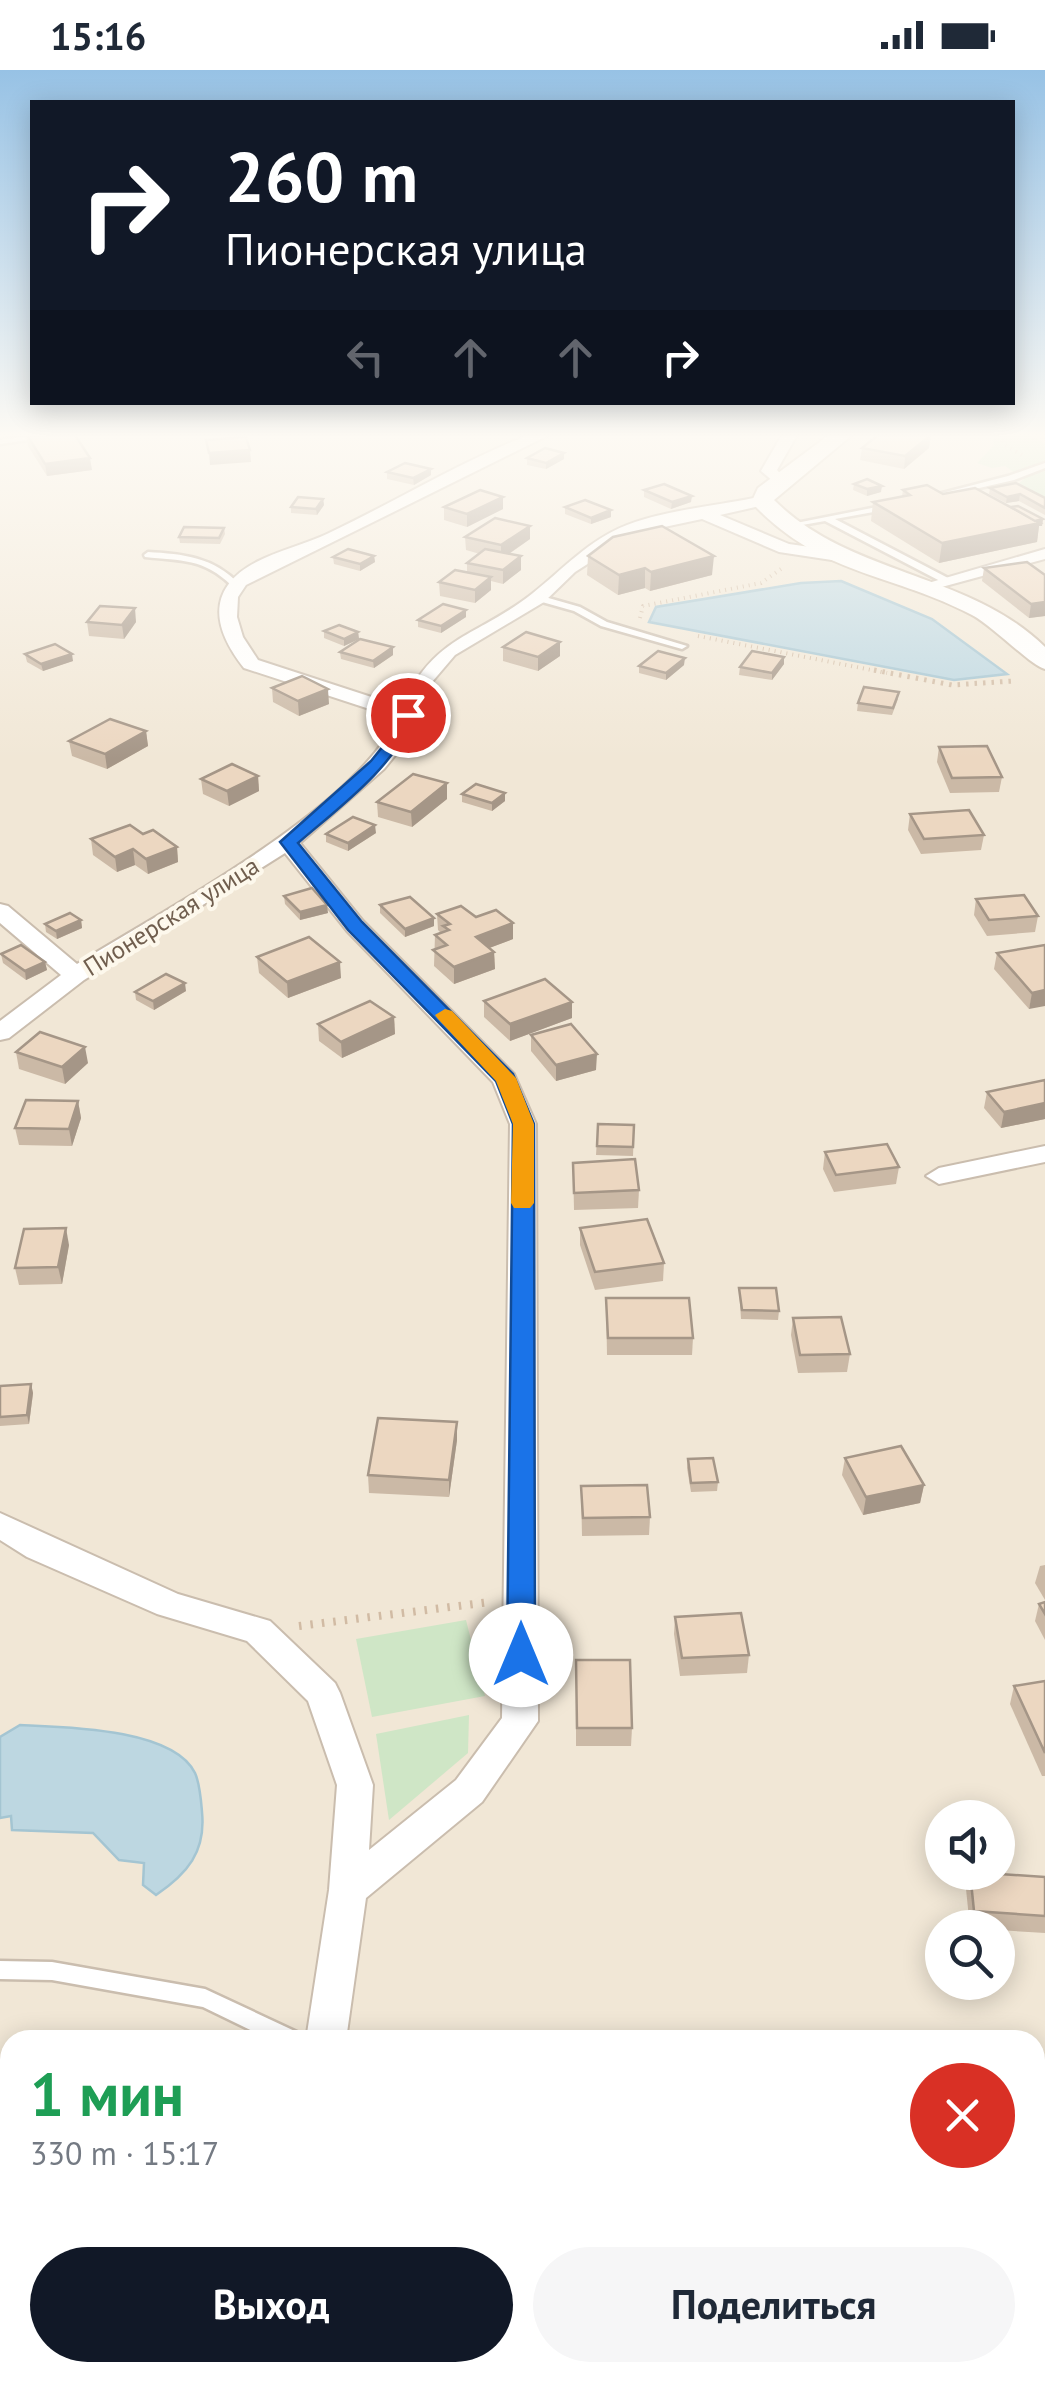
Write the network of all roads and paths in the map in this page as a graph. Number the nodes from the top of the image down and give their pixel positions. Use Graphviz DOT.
graph roads {
  1 [pos="324,543"];
  2 [pos="609,543"];
  3 [pos="771,543"];
  4 [pos="821,543"];
  5 [pos="869,543"];
  6 [pos="1045,554"];
  7 [pos="148,555"];
  8 [pos="845,557"];
  9 [pos="761,583"];
  10 [pos="936,583"];
  11 [pos="236,584"];
  12 [pos="538,598"];
  13 [pos="638,625"];
  14 [pos="697,636"];
  15 [pos="682,646"];
  16 [pos="1045,662"];
  17 [pos="1013,680"];
  18 [pos="408,715"];
  19 [pos="288,842"];
  20 [pos="0,911"];
  21 [pos="76,975"];
  22 [pos="0,1032"];
  23 [pos="1045,1154"];
  24 [pos="939,1176"];
  25 [pos="0,1525"];
  26 [pos="521,1598"];
  27 [pos="258,1631"];
  28 [pos="348,1890"];
  29 [pos="0,1970"];
  30 [pos="271,2030"];
  31 [pos="327,2030"];
  1 -- 11 [label="street"];
  2 -- 12 [label="street, Пионерская улица"];
  3 -- 8 [label="street"];
  4 -- 8 [label="main road"];
  5 -- 10 [label="lane"];
  6 -- 10 [label="street"];
  7 -- 11 [label="lane"];
  8 -- 10 [label="main road"];
  9 -- 13 [label="path"];
  10 -- 16 [label="main road"];
  11 -- 18 [label="street"];
  12 -- 15 [label="lane"];
  12 -- 18 [label="street, Пионерская улица"];
  14 -- 17 [label="path"];
  18 -- 19 [label="street, Пионерская улица"];
  19 -- 21 [label="street, Пионерская улица"];
  19 -- 26 [label="street"];
  20 -- 21 [label="street"];
  21 -- 22 [label="street, Пионерская улица"];
  23 -- 24 [label="street"];
  25 -- 27 [label="street"];
  26 -- 27 [label="path"];
  26 -- 28 [label="street"];
  27 -- 28 [label="street"];
  28 -- 31 [label="street"];
  29 -- 30 [label="lane"];
}
